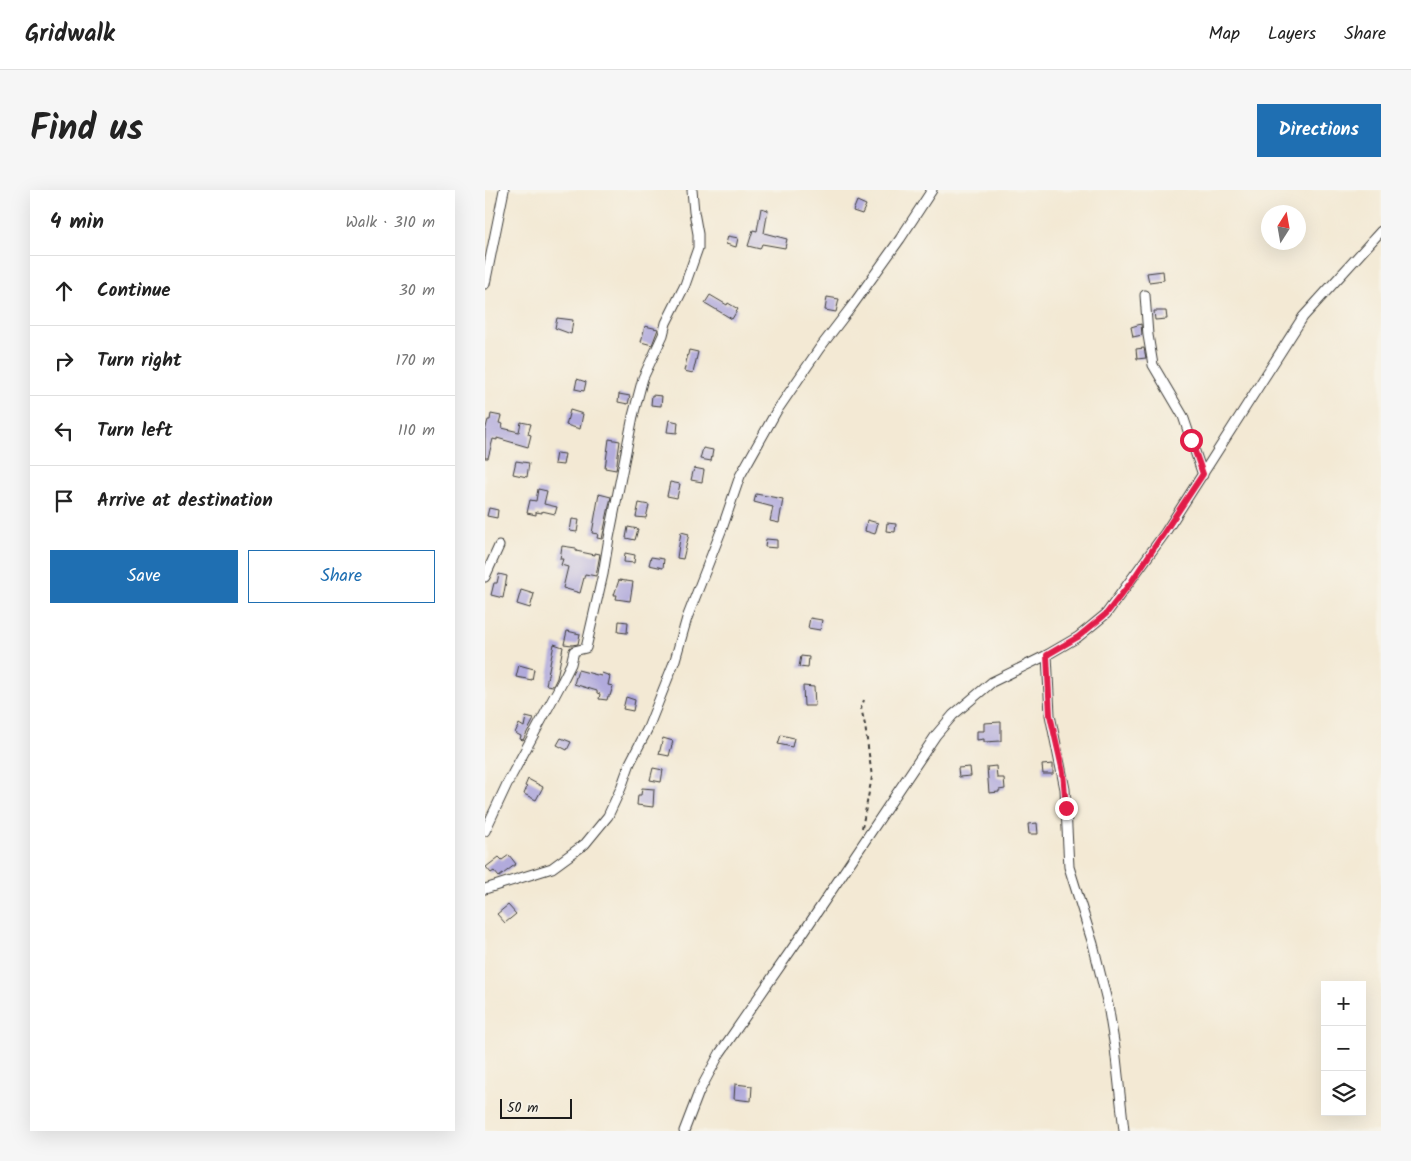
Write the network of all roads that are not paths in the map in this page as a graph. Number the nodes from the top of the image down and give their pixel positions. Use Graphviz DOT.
graph roads {
  1 [pos="504,190"];
  2 [pos="692,190"];
  3 [pos="932,190"];
  4 [pos="1381,232"];
  5 [pos="485,284"];
  6 [pos="1145,295"];
  7 [pos="1203,474"];
  8 [pos="499,546"];
  9 [pos="485,577"];
  10 [pos="1047,655"];
  11 [pos="485,831"];
  12 [pos="485,889"];
  13 [pos="684,1131"];
  14 [pos="1124,1131"];
  1 -- 5 [label="street"];
  2 -- 11 [label="street"];
  3 -- 12 [label="street"];
  4 -- 7 [label="street"];
  6 -- 7 [label="street"];
  7 -- 10 [label="street"];
  8 -- 9 [label="street"];
  10 -- 13 [label="street"];
  10 -- 14 [label="street"];
}
